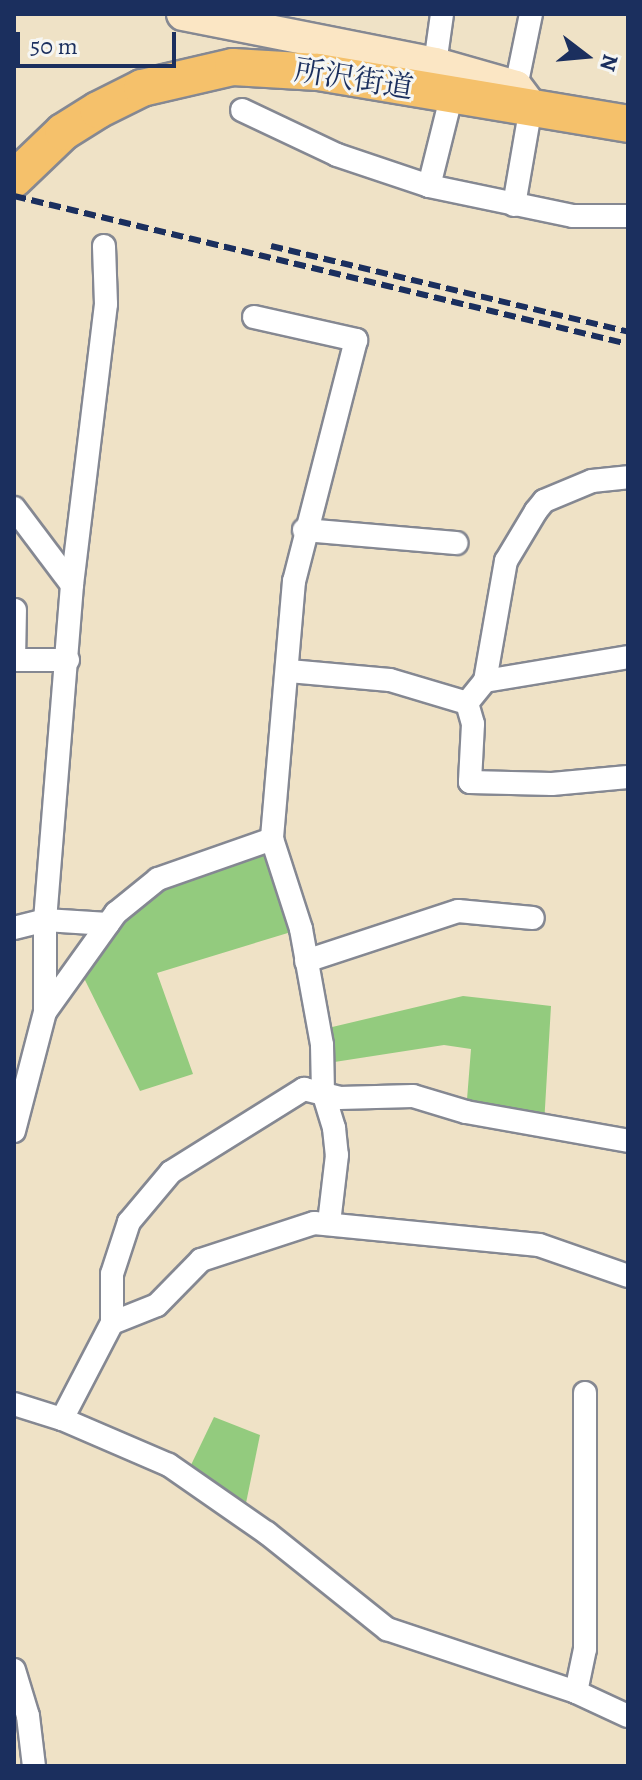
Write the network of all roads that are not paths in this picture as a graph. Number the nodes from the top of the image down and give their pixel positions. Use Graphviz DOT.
graph roads {
  1 [pos="183,14"];
  2 [pos="442,14"];
  3 [pos="531,14"];
  4 [pos="443,79"];
  5 [pos="523,97"];
  6 [pos="242,110"];
  7 [pos="628,124"];
  8 [pos="22,170"];
  9 [pos="429,186"];
  10 [pos="514,205"];
  11 [pos="628,216"];
  12 [pos="104,246"];
  13 [pos="254,317"];
  14 [pos="628,477"];
  15 [pos="14,508"];
  16 [pos="304,530"];
  17 [pos="456,543"];
  18 [pos="72,585"];
  19 [pos="15,610"];
  20 [pos="628,657"];
  21 [pos="14,660"];
  22 [pos="68,660"];
  23 [pos="289,671"];
  24 [pos="485,681"];
  25 [pos="467,703"];
  26 [pos="628,777"];
  27 [pos="272,839"];
  28 [pos="533,918"];
  29 [pos="45,920"];
  30 [pos="108,924"];
  31 [pos="14,928"];
  32 [pos="306,961"];
  33 [pos="45,1012"];
  34 [pos="323,1092"];
  35 [pos="14,1131"];
  36 [pos="628,1141"];
  37 [pos="329,1223"];
  38 [pos="628,1276"];
  39 [pos="112,1323"];
  40 [pos="585,1393"];
  41 [pos="14,1404"];
  42 [pos="62,1419"];
  43 [pos="14,1670"];
  44 [pos="576,1692"];
  45 [pos="628,1716"];
  46 [pos="34,1766"];
  1 -- 4 [label="street"];
  2 -- 4 [label="street"];
  3 -- 5 [label="street"];
  4 -- 5 [label="main road, 所沢街道"];
  4 -- 8 [label="main road, 所沢街道"];
  4 -- 9 [label="street"];
  5 -- 7 [label="main road, 所沢街道"];
  5 -- 10 [label="street"];
  6 -- 9 [label="street"];
  9 -- 10 [label="street"];
  10 -- 11 [label="street"];
  12 -- 18 [label="street"];
  13 -- 16 [label="street"];
  14 -- 24 [label="street"];
  15 -- 18 [label="street"];
  16 -- 17 [label="street"];
  16 -- 23 [label="street"];
  18 -- 22 [label="street"];
  19 -- 21 [label="street"];
  20 -- 24 [label="street"];
  21 -- 22 [label="street"];
  22 -- 29 [label="street"];
  23 -- 25 [label="street"];
  23 -- 27 [label="street"];
  24 -- 25 [label="street"];
  25 -- 26 [label="street"];
  27 -- 30 [label="street"];
  27 -- 32 [label="street"];
  28 -- 32 [label="street"];
  29 -- 30 [label="street"];
  29 -- 31 [label="street"];
  29 -- 33 [label="street"];
  30 -- 33 [label="street"];
  32 -- 34 [label="street"];
  33 -- 35 [label="street"];
  34 -- 36 [label="street"];
  34 -- 37 [label="street"];
  34 -- 39 [label="street"];
  37 -- 38 [label="street"];
  37 -- 39 [label="street"];
  39 -- 42 [label="street"];
  40 -- 44 [label="street"];
  41 -- 42 [label="street"];
  42 -- 44 [label="street"];
  43 -- 46 [label="street"];
  44 -- 45 [label="street"];
}
